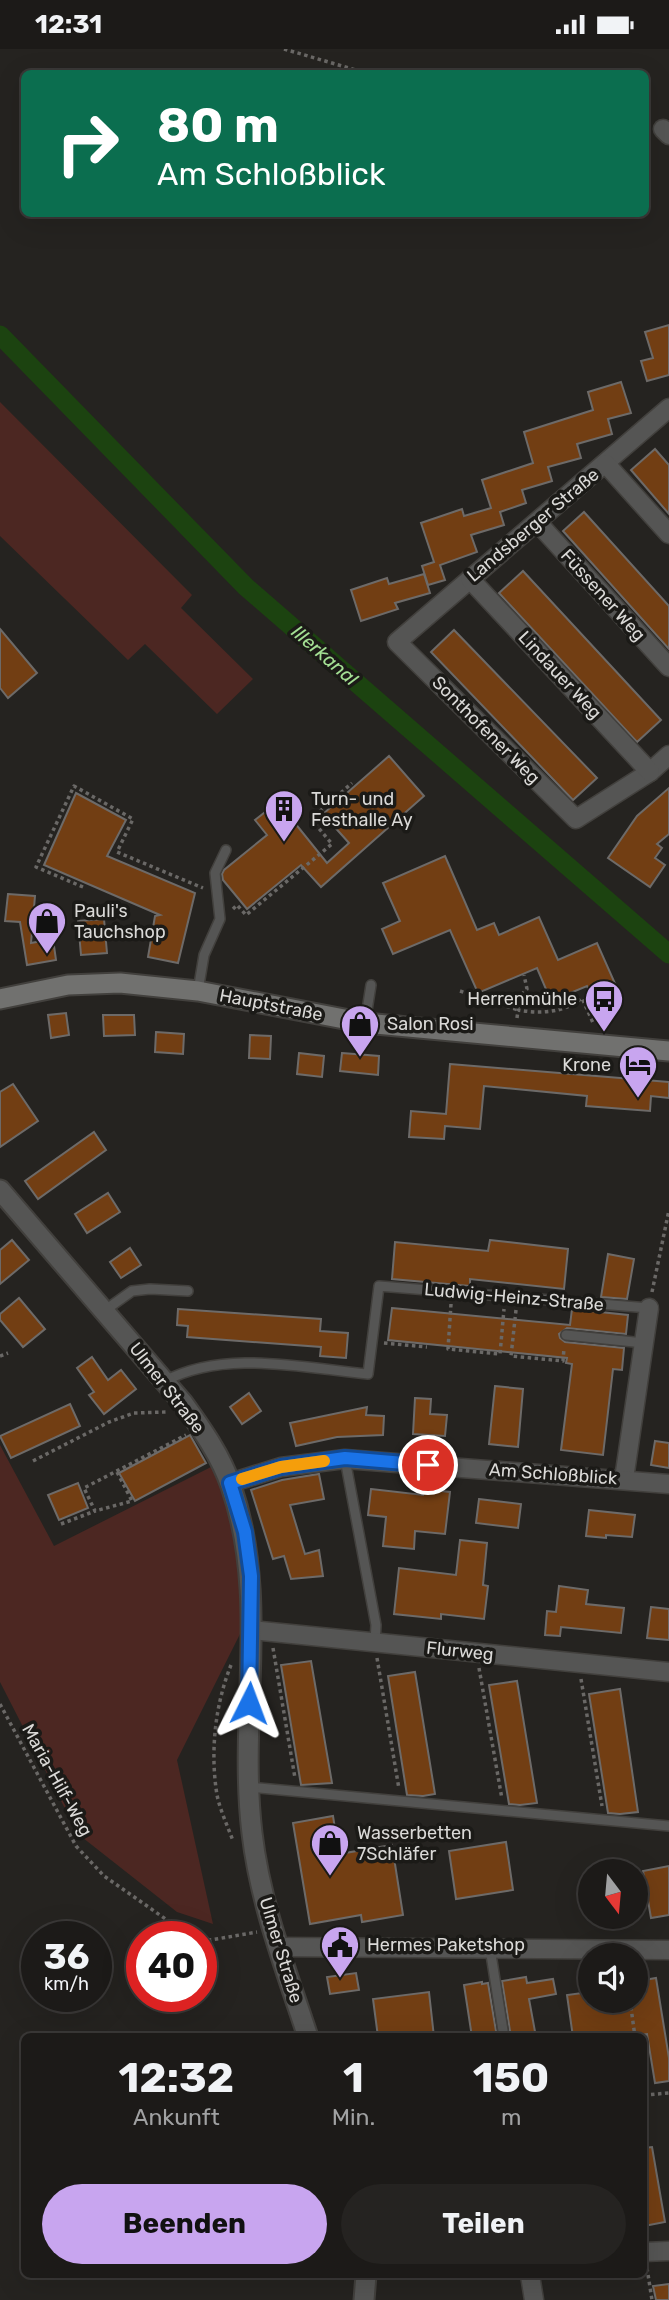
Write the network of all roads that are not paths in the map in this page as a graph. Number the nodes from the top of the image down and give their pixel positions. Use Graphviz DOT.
graph roads {
  1 [pos="669,408"];
  2 [pos="606,464"];
  3 [pos="538,523"];
  4 [pos="669,534"];
  5 [pos="470,579"];
  6 [pos="397,642"];
  7 [pos="669,667"];
  8 [pos="669,755"];
  9 [pos="650,772"];
  10 [pos="226,850"];
  11 [pos="371,985"];
  12 [pos="198,991"];
  13 [pos="0,999"];
  14 [pos="365,1023"];
  15 [pos="669,1051"];
  16 [pos="0,1190"];
  17 [pos="188,1291"];
  18 [pos="649,1308"];
  19 [pos="104,1311"];
  20 [pos="566,1335"];
  21 [pos="643,1343"];
  22 [pos="165,1381"];
  23 [pos="345,1458"];
  24 [pos="624,1479"];
  25 [pos="230,1483"];
  26 [pos="669,1484"];
  27 [pos="261,1631"];
  28 [pos="375,1642"];
  29 [pos="669,1672"];
  30 [pos="248,1787"];
  31 [pos="669,1826"];
  32 [pos="275,1938"];
  33 [pos="490,1948"];
  34 [pos="669,1950"];
  35 [pos="307,2033"];
  36 [pos="503,2033"];
  37 [pos="669,2251"];
  38 [pos="647,2252"];
  39 [pos="367,2278"];
  40 [pos="530,2278"];
  41 [pos="364,2300"];
  42 [pos="534,2300"];
  1 -- 2 [label="street, Landsberger Straße"];
  2 -- 3 [label="street, Landsberger Straße"];
  2 -- 4 [label="street"];
  3 -- 5 [label="street, Landsberger Straße"];
  3 -- 7 [label="street, Füssener Weg"];
  5 -- 6 [label="street, Landsberger Straße"];
  5 -- 9 [label="street, Lindauer Weg"];
  6 -- 9 [label="street, Sonthofener Weg"];
  8 -- 9 [label="street"];
  10 -- 12 [label="lane"];
  11 -- 14 [label="lane"];
  12 -- 13 [label="main road, Hauptstraße"];
  12 -- 14 [label="main road, Hauptstraße"];
  14 -- 15 [label="main road, Hauptstraße"];
  16 -- 19 [label="street, Ulmer Straße"];
  17 -- 19 [label="lane"];
  18 -- 21 [label="street"];
  18 -- 22 [label="lane, Ludwig-Heinz-Straße"];
  19 -- 22 [label="street, Ulmer Straße"];
  20 -- 21 [label="lane"];
  21 -- 24 [label="street"];
  22 -- 25 [label="street, Ulmer Straße"];
  23 -- 24 [label="street, Am Schloßblick"];
  23 -- 25 [label="street, Am Schloßblick"];
  23 -- 28 [label="lane"];
  24 -- 26 [label="street, Am Schloßblick"];
  25 -- 27 [label="street, Ulmer Straße"];
  27 -- 28 [label="street, Flurweg"];
  27 -- 30 [label="street, Ulmer Straße"];
  28 -- 29 [label="street, Flurweg"];
  30 -- 31 [label="lane"];
  30 -- 32 [label="street, Ulmer Straße"];
  32 -- 33 [label="street"];
  32 -- 35 [label="street, Ulmer Straße"];
  33 -- 34 [label="street"];
  33 -- 36 [label="lane"];
  37 -- 38 [label="street"];
  39 -- 41 [label="street"];
  40 -- 42 [label="street"];
}
